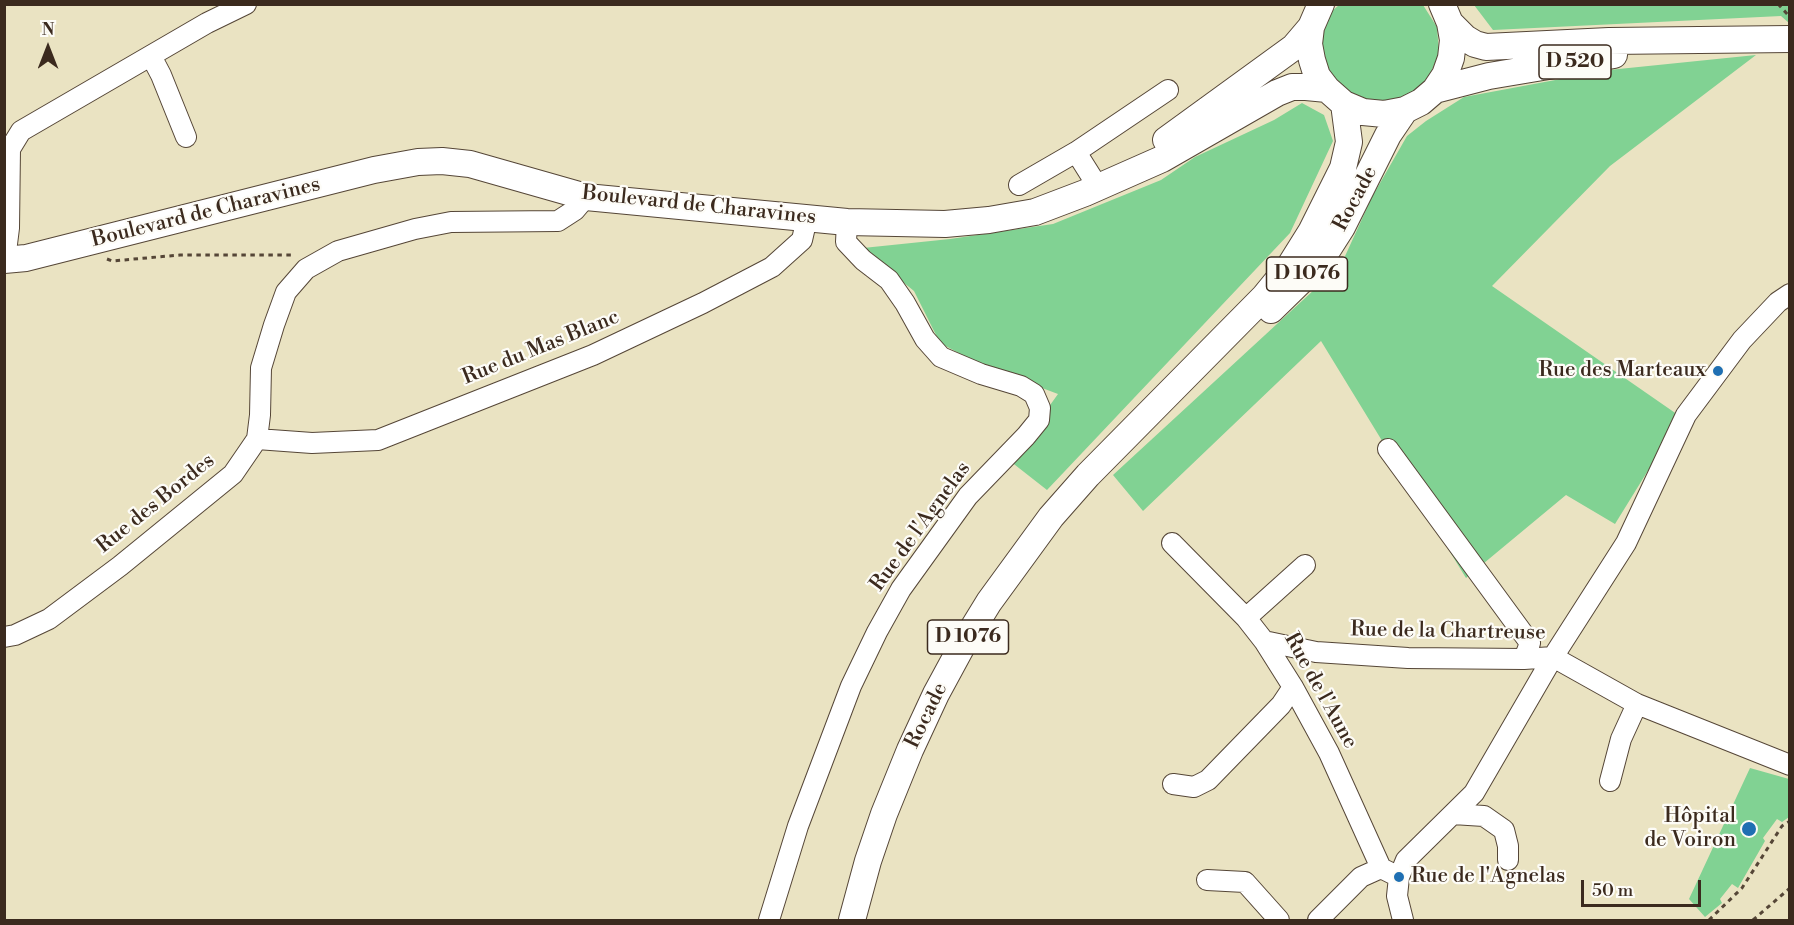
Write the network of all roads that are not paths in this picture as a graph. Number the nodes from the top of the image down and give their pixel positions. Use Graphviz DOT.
graph roads {
  1 [pos="246,4"];
  2 [pos="1318,11"];
  3 [pos="1446,14"];
  4 [pos="1790,39"];
  5 [pos="1716,40"];
  6 [pos="151,56"];
  7 [pos="1168,90"];
  8 [pos="1435,90"];
  9 [pos="1335,96"];
  10 [pos="1405,110"];
  11 [pos="186,137"];
  12 [pos="1076,152"];
  13 [pos="1106,183"];
  14 [pos="1019,185"];
  15 [pos="586,196"];
  16 [pos="807,218"];
  17 [pos="847,222"];
  18 [pos="5,260"];
  19 [pos="1790,294"];
  20 [pos="1163,400"];
  21 [pos="257,439"];
  22 [pos="1388,449"];
  23 [pos="1172,543"];
  24 [pos="1305,565"];
  25 [pos="1246,618"];
  26 [pos="4,637"];
  27 [pos="1264,641"];
  28 [pos="1553,657"];
  29 [pos="1524,659"];
  30 [pos="1293,687"];
  31 [pos="1637,704"];
  32 [pos="1790,765"];
  33 [pos="1610,781"];
  34 [pos="1173,784"];
  35 [pos="1453,814"];
  36 [pos="1508,860"];
  37 [pos="1381,868"];
  38 [pos="1399,877"];
  39 [pos="1207,880"];
  40 [pos="769,921"];
  41 [pos="852,921"];
  42 [pos="1279,921"];
  43 [pos="1318,921"];
  44 [pos="1403,921"];
  1 -- 6 [label="street"];
  2 -- 9 [label="main road, Boulevard de Charavines"];
  2 -- 13 [label="main road, Boulevard de Charavines"];
  3 -- 5 [label="main road, Boulevard de Charavines / D 520"];
  3 -- 8 [label="main road, Boulevard de Charavines"];
  4 -- 5 [label="main road, Boulevard de Charavines / D 520"];
  5 -- 8 [label="main road, Boulevard de Charavines / D 520"];
  6 -- 11 [label="street"];
  6 -- 18 [label="street"];
  7 -- 12 [label="street"];
  8 -- 10 [label="main road, Boulevard de Charavines"];
  9 -- 10 [label="main road, Boulevard de Charavines"];
  9 -- 13 [label="main road, Boulevard de Charavines"];
  9 -- 20 [label="main road, Rocade / D 1076"];
  10 -- 20 [label="main road, Rocade / D 1076"];
  12 -- 13 [label="street"];
  12 -- 14 [label="street"];
  13 -- 17 [label="main road, Boulevard de Charavines"];
  15 -- 16 [label="main road, Boulevard de Charavines"];
  15 -- 18 [label="main road, Boulevard de Charavines"];
  15 -- 21 [label="street, Rue des Bordes"];
  16 -- 17 [label="main road, Boulevard de Charavines"];
  16 -- 21 [label="street, Rue du Mas Blanc"];
  17 -- 40 [label="street, Rue de l'Agnelas"];
  19 -- 28 [label="street"];
  20 -- 41 [label="main road, Rocade / D 1076"];
  21 -- 26 [label="street, Rue des Bordes"];
  22 -- 29 [label="street"];
  23 -- 25 [label="street, Rue de l'Aune"];
  24 -- 25 [label="street"];
  25 -- 27 [label="street, Rue de l'Aune"];
  27 -- 29 [label="street, Rue de la Chartreuse"];
  27 -- 30 [label="street, Rue de l'Aune"];
  28 -- 29 [label="street, Rue de la Chartreuse"];
  28 -- 31 [label="street, Rue de la Chartreuse"];
  28 -- 35 [label="street"];
  30 -- 34 [label="street"];
  30 -- 37 [label="street, Rue de l'Aune"];
  31 -- 32 [label="street, Rue de la Chartreuse"];
  31 -- 33 [label="street"];
  35 -- 36 [label="street"];
  35 -- 38 [label="street"];
  37 -- 38 [label="street"];
  37 -- 43 [label="street"];
  38 -- 44 [label="street"];
  39 -- 42 [label="street"];
}
